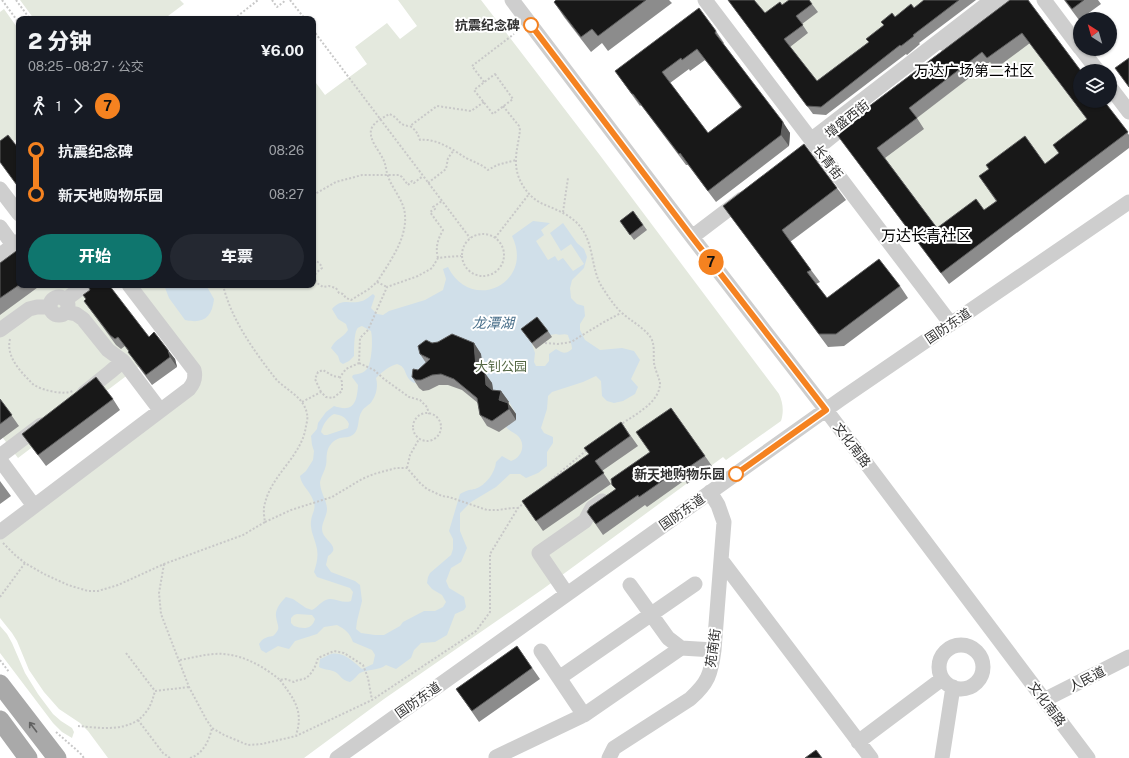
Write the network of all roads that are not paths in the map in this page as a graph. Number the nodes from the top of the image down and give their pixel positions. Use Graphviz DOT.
graph roads {
  1 [pos="512,0"];
  2 [pos="705,0"];
  3 [pos="992,0"];
  4 [pos="1001,0"];
  5 [pos="1010,0"];
  6 [pos="1044,0"];
  7 [pos="1073,39"];
  8 [pos="1086,56"];
  9 [pos="1093,64"];
  10 [pos="1117,96"];
  11 [pos="1129,112"];
  12 [pos="814,143"];
  13 [pos="802,153"];
  14 [pos="0,189"];
  15 [pos="753,190"];
  16 [pos="1129,202"];
  17 [pos="16,210"];
  18 [pos="0,227"];
  19 [pos="692,237"];
  20 [pos="16,243"];
  21 [pos="0,255"];
  22 [pos="82,288"];
  23 [pos="131,288"];
  24 [pos="66,306"];
  25 [pos="952,324"];
  26 [pos="5,334"];
  27 [pos="108,350"];
  28 [pos="123,361"];
  29 [pos="110,372"];
  30 [pos="75,395"];
  31 [pos="160,410"];
  32 [pos="826,410"];
  33 [pos="55,414"];
  34 [pos="0,456"];
  35 [pos="0,460"];
  36 [pos="710,492"];
  37 [pos="611,494"];
  38 [pos="34,506"];
  39 [pos="0,532"];
  40 [pos="722,561"];
  41 [pos="695,584"];
  42 [pos="630,585"];
  43 [pos="567,594"];
  44 [pos="651,614"];
  45 [pos="997,637"];
  46 [pos="681,648"];
  47 [pos="714,650"];
  48 [pos="541,651"];
  49 [pos="977,652"];
  50 [pos="1129,657"];
  51 [pos="559,678"];
  52 [pos="947,683"];
  53 [pos="0,684"];
  54 [pos="1044,700"];
  55 [pos="584,715"];
  56 [pos="0,720"];
  57 [pos="858,742"];
  58 [pos="21,755"];
  59 [pos="496,757"];
  60 [pos="57,758"];
  61 [pos="337,758"];
  62 [pos="609,758"];
  63 [pos="871,758"];
  64 [pos="942,758"];
  65 [pos="1088,758"];
  1 -- 19 [label="street, 文化南路"];
  2 -- 12 [label="street, 长青街"];
  3 -- 12 [label="street"];
  4 -- 12 [label="street, 增盛西街"];
  5 -- 12 [label="street"];
  6 -- 7 [label="street"];
  8 -- 9 [label="street"];
  10 -- 11 [label="street"];
  12 -- 13 [label="street, 增盛西街"];
  12 -- 25 [label="street, 长青街"];
  14 -- 17 [label="street"];
  15 -- 19 [label="street"];
  16 -- 25 [label="street, 国防东道"];
  18 -- 20 [label="street"];
  19 -- 32 [label="street, 文化南路"];
  20 -- 21 [label="street"];
  22 -- 24 [label="street"];
  23 -- 31 [label="street"];
  24 -- 26 [label="street"];
  24 -- 27 [label="street"];
  25 -- 32 [label="street, 国防东道"];
  27 -- 28 [label="street"];
  27 -- 29 [label="street"];
  28 -- 29 [label="street"];
  28 -- 31 [label="street"];
  29 -- 30 [label="street"];
  31 -- 38 [label="street"];
  32 -- 36 [label="street, 国防东道"];
  32 -- 45 [label="street, 文化南路"];
  33 -- 34 [label="street"];
  35 -- 38 [label="street"];
  36 -- 40 [label="street, 苑南街"];
  36 -- 43 [label="street, 国防东道"];
  37 -- 43 [label="street"];
  38 -- 39 [label="street"];
  40 -- 47 [label="street, 苑南街"];
  40 -- 57 [label="street"];
  41 -- 44 [label="street"];
  42 -- 44 [label="street"];
  43 -- 61 [label="street, 国防东道"];
  44 -- 46 [label="street"];
  44 -- 51 [label="street"];
  45 -- 49 [label="street"];
  45 -- 54 [label="street, 文化南路"];
  46 -- 47 [label="street"];
  46 -- 55 [label="street"];
  47 -- 62 [label="street, 苑南街"];
  48 -- 51 [label="street"];
  49 -- 52 [label="street"];
  49 -- 52 [label="street"];
  50 -- 54 [label="street, 人民道"];
  51 -- 55 [label="street"];
  52 -- 57 [label="street"];
  52 -- 64 [label="street"];
  60 -- 53 [label="main road, one-way"];
  54 -- 65 [label="street, 文化南路"];
  55 -- 59 [label="street"];
  56 -- 58 [label="main road"];
  57 -- 63 [label="street"];
}
